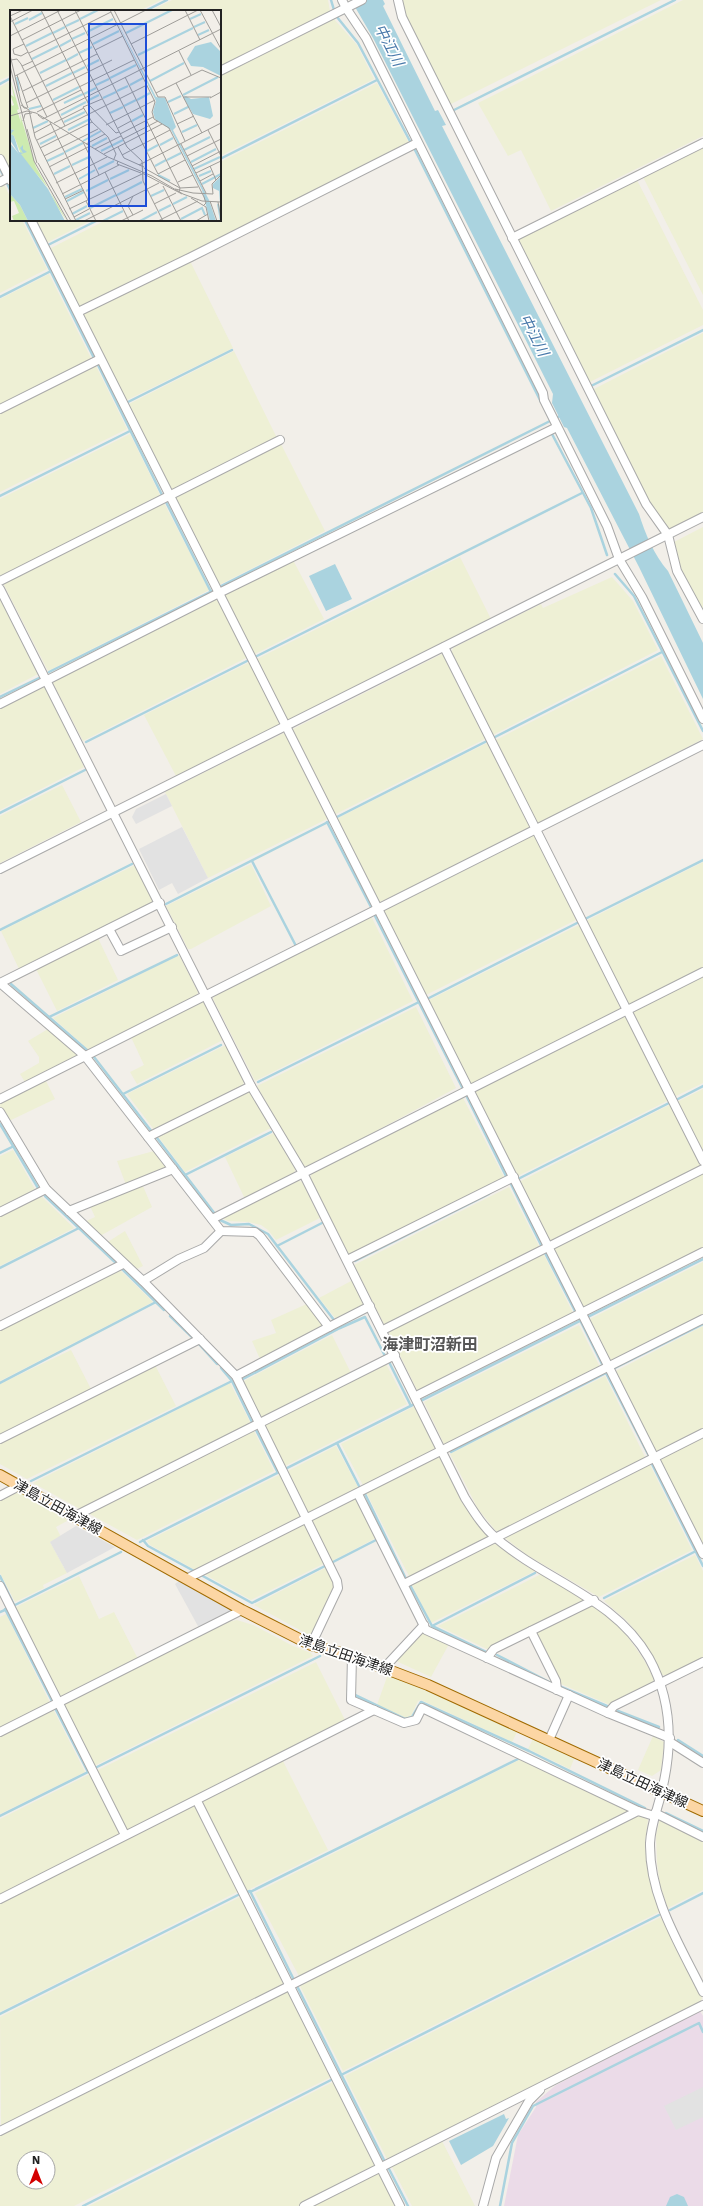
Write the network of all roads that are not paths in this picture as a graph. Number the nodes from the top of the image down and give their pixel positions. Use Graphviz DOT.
graph roads {
  1 [pos="342,0"];
  2 [pos="362,0"];
  3 [pos="398,0"];
  4 [pos="348,7"];
  5 [pos="221,70"];
  6 [pos="417,143"];
  7 [pos="703,143"];
  8 [pos="0,159"];
  9 [pos="10,178"];
  10 [pos="0,182"];
  11 [pos="32,221"];
  12 [pos="512,238"];
  13 [pos="78,312"];
  14 [pos="100,359"];
  15 [pos="0,410"];
  16 [pos="556,426"];
  17 [pos="280,440"];
  18 [pos="170,496"];
  19 [pos="703,517"];
  20 [pos="668,535"];
  21 [pos="622,558"];
  22 [pos="0,581"];
  23 [pos="0,589"];
  24 [pos="219,593"];
  25 [pos="703,619"];
  26 [pos="444,647"];
  27 [pos="47,680"];
  28 [pos="0,704"];
  29 [pos="703,719"];
  30 [pos="286,727"];
  31 [pos="703,745"];
  32 [pos="114,811"];
  33 [pos="536,829"];
  34 [pos="0,869"];
  35 [pos="160,903"];
  36 [pos="377,908"];
  37 [pos="172,927"];
  38 [pos="109,929"];
  39 [pos="703,972"];
  40 [pos="0,983"];
  41 [pos="206,995"];
  42 [pos="627,1010"];
  43 [pos="85,1056"];
  44 [pos="251,1086"];
  45 [pos="469,1089"];
  46 [pos="0,1099"];
  47 [pos="0,1112"];
  48 [pos="148,1137"];
  49 [pos="703,1161"];
  50 [pos="173,1169"];
  51 [pos="703,1169"];
  52 [pos="303,1173"];
  53 [pos="514,1177"];
  54 [pos="46,1189"];
  55 [pos="69,1211"];
  56 [pos="0,1212"];
  57 [pos="212,1219"];
  58 [pos="221,1231"];
  59 [pos="549,1246"];
  60 [pos="703,1252"];
  61 [pos="347,1260"];
  62 [pos="123,1264"];
  63 [pos="142,1281"];
  64 [pos="370,1306"];
  65 [pos="583,1316"];
  66 [pos="703,1319"];
  67 [pos="0,1326"];
  68 [pos="329,1327"];
  69 [pos="383,1330"];
  70 [pos="200,1339"];
  71 [pos="395,1355"];
  72 [pos="609,1366"];
  73 [pos="236,1376"];
  74 [pos="417,1400"];
  75 [pos="259,1423"];
  76 [pos="703,1433"];
  77 [pos="0,1439"];
  78 [pos="442,1450"];
  79 [pos="655,1457"];
  80 [pos="0,1475"];
  81 [pos="19,1486"];
  82 [pos="358,1494"];
  83 [pos="0,1496"];
  84 [pos="75,1516"];
  85 [pos="307,1519"];
  86 [pos="495,1538"];
  87 [pos="703,1554"];
  88 [pos="186,1579"];
  89 [pos="404,1584"];
  90 [pos="0,1586"];
  91 [pos="594,1600"];
  92 [pos="242,1610"];
  93 [pos="424,1625"];
  94 [pos="531,1631"];
  95 [pos="311,1645"];
  96 [pos="352,1656"];
  97 [pos="487,1658"];
  98 [pos="703,1662"];
  99 [pos="384,1668"];
  100 [pos="660,1684"];
  101 [pos="557,1690"];
  102 [pos="569,1695"];
  103 [pos="59,1702"];
  104 [pos="374,1710"];
  105 [pos="608,1713"];
  106 [pos="0,1732"];
  107 [pos="549,1740"];
  108 [pos="670,1740"];
  109 [pos="703,1763"];
  110 [pos="662,1791"];
  111 [pos="197,1801"];
  112 [pos="638,1811"];
  113 [pos="703,1811"];
  114 [pos="655,1814"];
  115 [pos="125,1835"];
  116 [pos="703,1837"];
  117 [pos="0,1899"];
  118 [pos="290,1986"];
  119 [pos="703,1992"];
  120 [pos="703,2005"];
  121 [pos="544,2085"];
  122 [pos="0,2131"];
  123 [pos="381,2167"];
  124 [pos="304,2206"];
  125 [pos="400,2206"];
  126 [pos="483,2206"];
  1 -- 4 [label="street"];
  2 -- 4 [label="street"];
  3 -- 12 [label="street"];
  4 -- 5 [label="street"];
  4 -- 6 [label="street"];
  6 -- 13 [label="street"];
  6 -- 16 [label="street"];
  7 -- 12 [label="street"];
  8 -- 9 [label="street"];
  9 -- 10 [label="street"];
  11 -- 13 [label="street"];
  12 -- 20 [label="street"];
  13 -- 14 [label="street"];
  14 -- 15 [label="street"];
  14 -- 18 [label="street"];
  16 -- 21 [label="street"];
  16 -- 24 [label="street"];
  17 -- 18 [label="street"];
  18 -- 22 [label="street"];
  18 -- 24 [label="street"];
  19 -- 20 [label="street"];
  20 -- 21 [label="street"];
  20 -- 25 [label="street"];
  21 -- 26 [label="street"];
  21 -- 29 [label="street"];
  23 -- 27 [label="street"];
  24 -- 27 [label="street"];
  24 -- 30 [label="street"];
  26 -- 30 [label="street"];
  26 -- 33 [label="street"];
  27 -- 28 [label="street"];
  27 -- 32 [label="street"];
  30 -- 32 [label="street"];
  30 -- 36 [label="street"];
  31 -- 33 [label="street"];
  32 -- 34 [label="street"];
  32 -- 35 [label="street"];
  33 -- 36 [label="street"];
  33 -- 42 [label="street"];
  35 -- 37 [label="street"];
  35 -- 38 [label="street"];
  36 -- 41 [label="street"];
  36 -- 45 [label="street"];
  37 -- 38 [label="street"];
  37 -- 41 [label="street"];
  38 -- 40 [label="street"];
  39 -- 42 [label="street"];
  40 -- 43 [label="street"];
  41 -- 43 [label="street"];
  41 -- 44 [label="street"];
  42 -- 45 [label="street"];
  42 -- 49 [label="street"];
  43 -- 46 [label="street"];
  43 -- 48 [label="street"];
  44 -- 48 [label="street"];
  44 -- 52 [label="street"];
  45 -- 52 [label="street"];
  45 -- 53 [label="street"];
  47 -- 54 [label="street"];
  48 -- 50 [label="street"];
  50 -- 55 [label="street"];
  50 -- 57 [label="street"];
  51 -- 59 [label="street"];
  52 -- 57 [label="street"];
  52 -- 61 [label="street"];
  53 -- 59 [label="street"];
  53 -- 61 [label="street"];
  54 -- 55 [label="street"];
  54 -- 56 [label="street"];
  55 -- 62 [label="street"];
  57 -- 58 [label="street"];
  58 -- 63 [label="street"];
  58 -- 68 [label="street"];
  59 -- 65 [label="street"];
  59 -- 69 [label="street"];
  60 -- 65 [label="street"];
  61 -- 64 [label="street"];
  62 -- 63 [label="street"];
  62 -- 67 [label="street"];
  63 -- 70 [label="street"];
  64 -- 68 [label="street"];
  64 -- 69 [label="street"];
  65 -- 72 [label="street"];
  65 -- 74 [label="street"];
  66 -- 72 [label="street"];
  68 -- 73 [label="street"];
  69 -- 71 [label="street"];
  70 -- 73 [label="street"];
  70 -- 77 [label="street"];
  71 -- 74 [label="street"];
  71 -- 75 [label="street"];
  72 -- 78 [label="street"];
  72 -- 79 [label="street"];
  73 -- 75 [label="street"];
  74 -- 78 [label="street"];
  75 -- 84 [label="street"];
  75 -- 85 [label="street"];
  76 -- 79 [label="street"];
  78 -- 82 [label="street"];
  78 -- 86 [label="street"];
  79 -- 86 [label="street"];
  79 -- 87 [label="street"];
  80 -- 81 [label="main road, 津島立田海津線"];
  81 -- 83 [label="street"];
  81 -- 84 [label="main road, 津島立田海津線"];
  82 -- 85 [label="street"];
  82 -- 89 [label="street"];
  84 -- 88 [label="main road, 津島立田海津線"];
  85 -- 88 [label="street"];
  85 -- 95 [label="street"];
  86 -- 89 [label="street"];
  86 -- 91 [label="street"];
  88 -- 92 [label="main road, 津島立田海津線"];
  89 -- 93 [label="street"];
  90 -- 103 [label="street"];
  91 -- 94 [label="street"];
  91 -- 100 [label="street"];
  92 -- 95 [label="main road, 津島立田海津線"];
  92 -- 103 [label="street"];
  93 -- 97 [label="street"];
  93 -- 99 [label="street"];
  94 -- 97 [label="street"];
  94 -- 101 [label="street"];
  95 -- 96 [label="main road, 津島立田海津線"];
  96 -- 99 [label="main road, 津島立田海津線"];
  96 -- 104 [label="street"];
  97 -- 101 [label="street"];
  98 -- 100 [label="street"];
  99 -- 107 [label="main road, 津島立田海津線"];
  100 -- 105 [label="street"];
  100 -- 108 [label="street"];
  101 -- 102 [label="street"];
  102 -- 105 [label="street"];
  102 -- 107 [label="street"];
  103 -- 106 [label="street"];
  103 -- 115 [label="street"];
  104 -- 111 [label="street"];
  104 -- 112 [label="street"];
  105 -- 108 [label="street"];
  107 -- 110 [label="main road, 津島立田海津線"];
  108 -- 109 [label="street"];
  108 -- 110 [label="street"];
  110 -- 113 [label="main road, 津島立田海津線"];
  110 -- 114 [label="street"];
  111 -- 115 [label="street"];
  111 -- 118 [label="street"];
  112 -- 114 [label="street"];
  112 -- 118 [label="street"];
  114 -- 116 [label="street"];
  114 -- 119 [label="street"];
  115 -- 117 [label="street"];
  118 -- 122 [label="street"];
  118 -- 123 [label="street"];
  120 -- 121 [label="street"];
  121 -- 123 [label="street"];
  121 -- 126 [label="street"];
  123 -- 124 [label="street"];
  123 -- 125 [label="street"];
}
